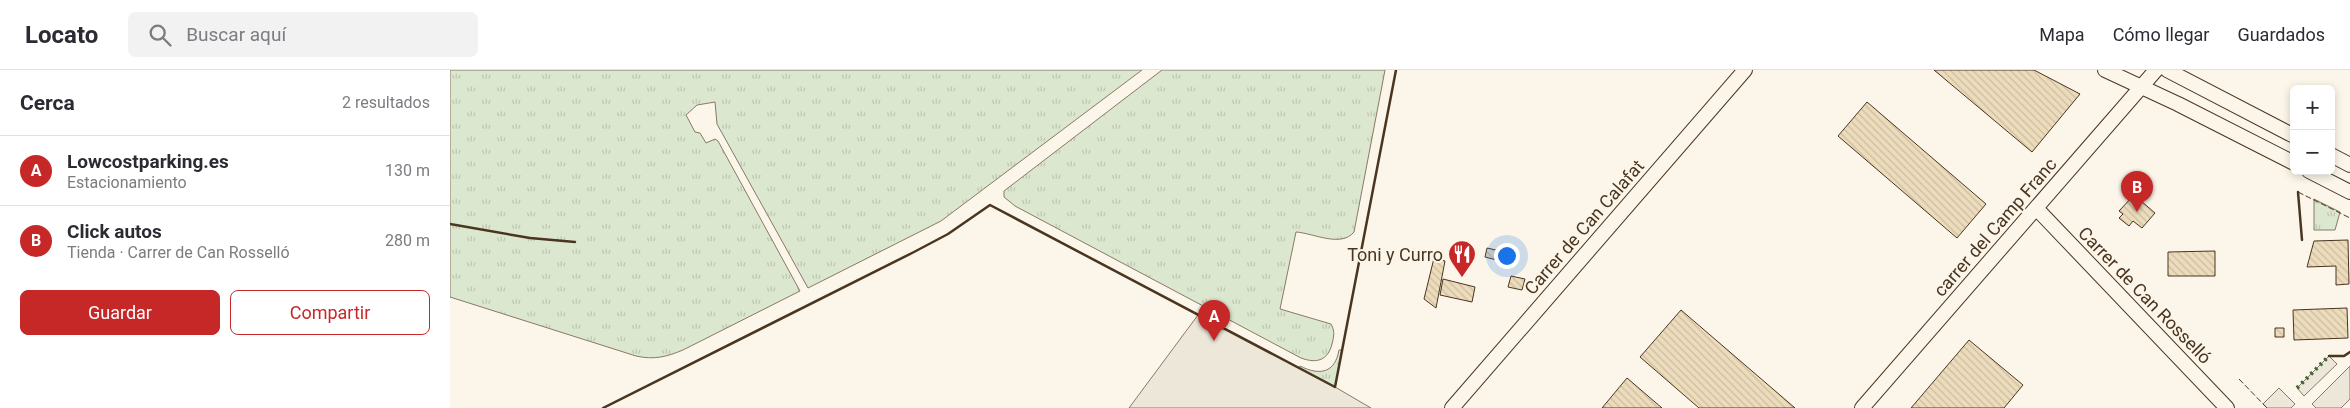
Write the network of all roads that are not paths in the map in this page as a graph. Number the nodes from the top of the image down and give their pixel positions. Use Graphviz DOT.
graph roads {
  1 [pos="1745,70"];
  2 [pos="2105,70"];
  3 [pos="2156,70"];
  4 [pos="2167,70"];
  5 [pos="2141,86"];
  6 [pos="2290,134"];
  7 [pos="2335,157"];
  8 [pos="2290,162"];
  9 [pos="2350,165"];
  10 [pos="2317,175"];
  11 [pos="2350,192"];
  12 [pos="2036,209"];
  13 [pos="1452,408"];
  14 [pos="1862,408"];
  15 [pos="2227,408"];
  1 -- 13 [label="street, Carrer de Can Calafat"];
  2 -- 5 [label="street"];
  3 -- 5 [label="street, carrer del Camp Franc"];
  4 -- 6 [label="street"];
  5 -- 8 [label="street"];
  5 -- 12 [label="street, carrer del Camp Franc"];
  7 -- 9 [label="street"];
  10 -- 11 [label="street"];
  12 -- 14 [label="street, carrer del Camp Franc"];
  12 -- 15 [label="street, Carrer de Can Rosselló"];
}
